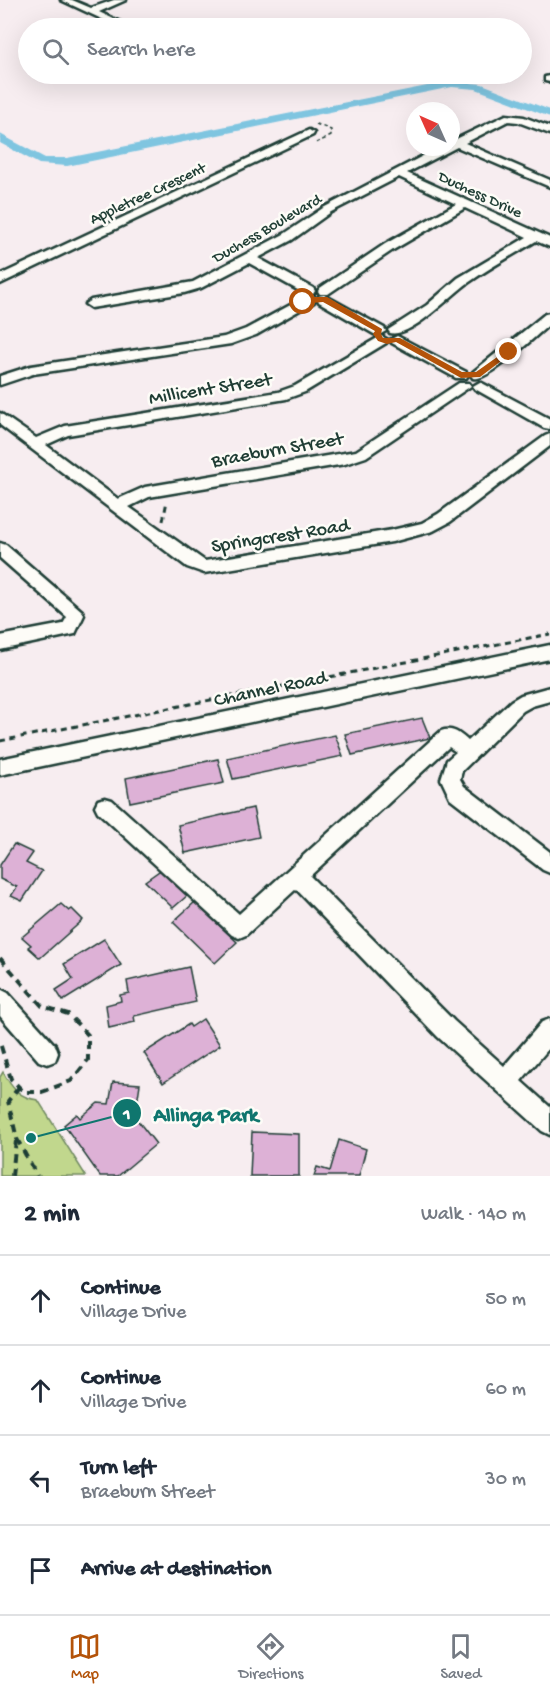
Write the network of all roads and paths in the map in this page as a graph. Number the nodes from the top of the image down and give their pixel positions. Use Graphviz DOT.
graph roads {
  1 [pos="65,0"];
  2 [pos="122,0"];
  3 [pos="90,12"];
  4 [pos="104,18"];
  5 [pos="550,131"];
  6 [pos="309,133"];
  7 [pos="460,141"];
  8 [pos="460,148"];
  9 [pos="431,156"];
  10 [pos="399,173"];
  11 [pos="550,184"];
  12 [pos="465,203"];
  13 [pos="536,236"];
  14 [pos="550,243"];
  15 [pos="249,258"];
  16 [pos="0,280"];
  17 [pos="309,295"];
  18 [pos="324,295"];
  19 [pos="91,304"];
  20 [pos="550,317"];
  21 [pos="380,335"];
  22 [pos="396,335"];
  23 [pos="0,381"];
  24 [pos="463,381"];
  25 [pos="479,381"];
  26 [pos="0,418"];
  27 [pos="550,425"];
  28 [pos="550,437"];
  29 [pos="35,444"];
  30 [pos="168,494"];
  31 [pos="117,506"];
  32 [pos="158,537"];
  33 [pos="0,549"];
  34 [pos="550,634"];
  35 [pos="0,643"];
  36 [pos="550,652"];
  37 [pos="550,694"];
  38 [pos="0,741"];
  39 [pos="469,752"];
  40 [pos="0,767"];
  41 [pos="105,806"];
  42 [pos="550,864"];
  43 [pos="297,876"];
  44 [pos="0,1000"];
  45 [pos="550,1030"];
  46 [pos="46,1053"];
  47 [pos="505,1083"];
  48 [pos="19,1088"];
  49 [pos="550,1123"];
  50 [pos="16,1139"];
  51 [pos="12,1176"];
  52 [pos="37,1176"];
  1 -- 3 [label="street"];
  2 -- 3 [label="street"];
  3 -- 4 [label="street"];
  5 -- 7 [label="street, Duchess Boulevard"];
  6 -- 16 [label="street, Appletree Crescent"];
  8 -- 11 [label="street"];
  9 -- 10 [label="street, Duchess Boulevard"];
  10 -- 12 [label="street, Duchess Drive"];
  10 -- 15 [label="street, Duchess Boulevard"];
  12 -- 13 [label="street, Duchess Drive"];
  12 -- 18 [label="street"];
  13 -- 14 [label="street, Duchess Drive"];
  13 -- 22 [label="street"];
  15 -- 17 [label="street"];
  15 -- 19 [label="street, Duchess Boulevard"];
  17 -- 18 [label="street"];
  17 -- 23 [label="street"];
  18 -- 21 [label="street"];
  20 -- 25 [label="street"];
  21 -- 22 [label="street"];
  21 -- 29 [label="street, Millicent Street"];
  22 -- 24 [label="street"];
  24 -- 25 [label="street"];
  24 -- 31 [label="street, Braeburn Street"];
  25 -- 27 [label="street"];
  26 -- 29 [label="street, Springcrest Road"];
  27 -- 28 [label="street"];
  28 -- 32 [label="street, Springcrest Road"];
  29 -- 31 [label="street, Springcrest Road"];
  30 -- 32 [label="path"];
  31 -- 32 [label="street, Springcrest Road"];
  33 -- 35 [label="street"];
  34 -- 38 [label="path"];
  36 -- 40 [label="street, Channel Road"];
  37 -- 39 [label="street"];
  39 -- 42 [label="street"];
  39 -- 43 [label="street"];
  41 -- 43 [label="street"];
  43 -- 47 [label="street"];
  44 -- 46 [label="street"];
  45 -- 47 [label="street"];
  47 -- 49 [label="street"];
  48 -- 50 [label="path"];
  50 -- 51 [label="path"];
  50 -- 52 [label="path"];
}
